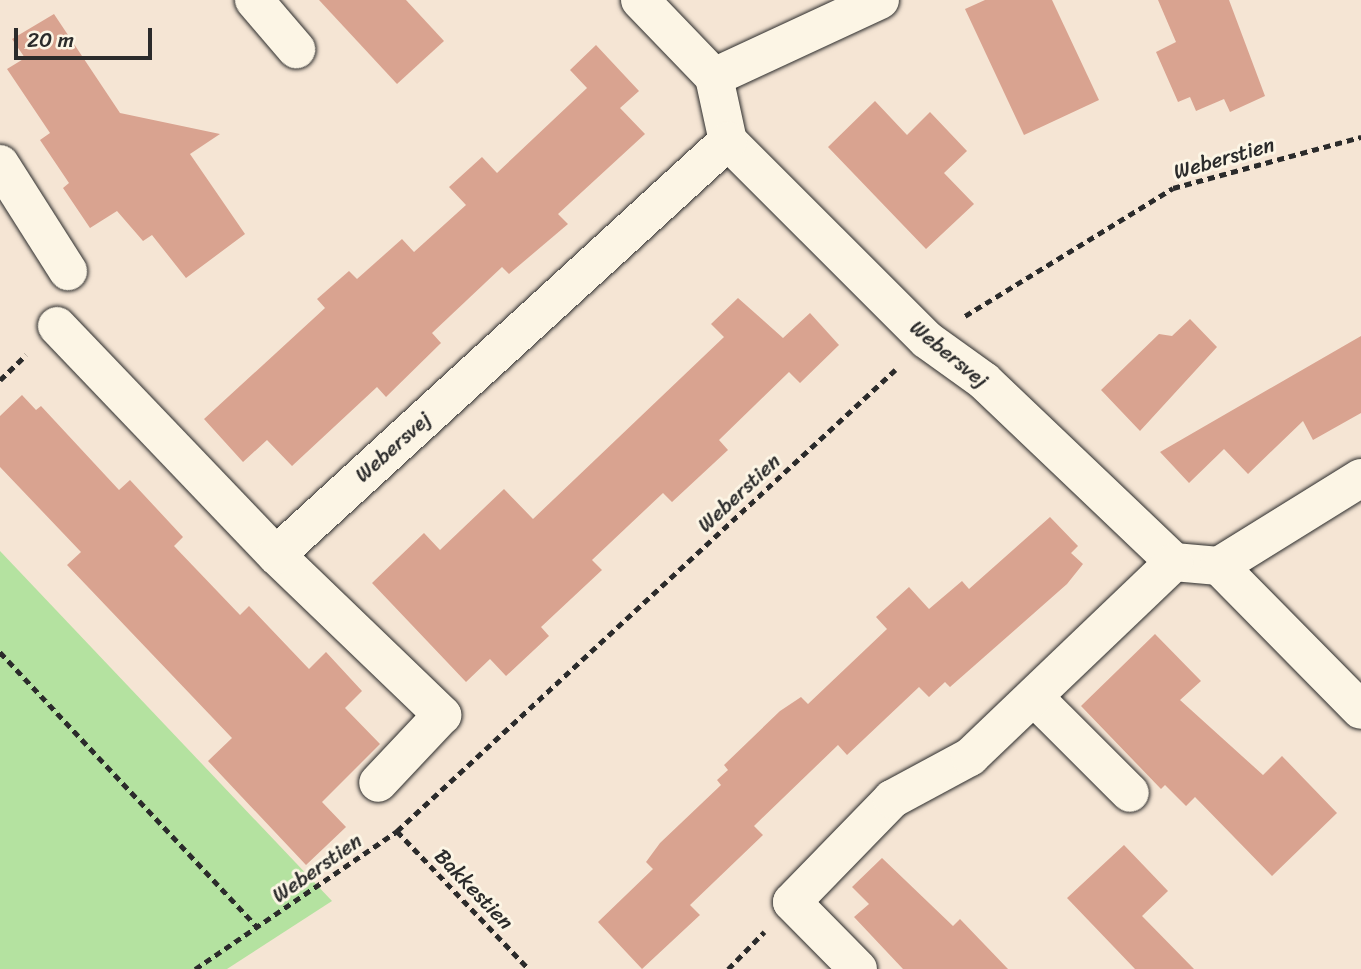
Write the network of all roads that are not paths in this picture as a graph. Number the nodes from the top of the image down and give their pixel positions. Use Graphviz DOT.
graph roads {
  1 [pos="254,0"];
  2 [pos="640,0"];
  3 [pos="880,0"];
  4 [pos="296,49"];
  5 [pos="714,77"];
  6 [pos="728,141"];
  7 [pos="0,164"];
  8 [pos="68,271"];
  9 [pos="58,326"];
  10 [pos="1361,478"];
  11 [pos="276,555"];
  12 [pos="1174,562"];
  13 [pos="1219,566"];
  14 [pos="1035,698"];
  15 [pos="1361,710"];
  16 [pos="378,783"];
  17 [pos="1130,793"];
  18 [pos="858,969"];
  1 -- 4 [label="street"];
  2 -- 5 [label="street"];
  3 -- 5 [label="street"];
  5 -- 6 [label="street"];
  6 -- 11 [label="street, Webersvej"];
  6 -- 12 [label="street, Webersvej"];
  7 -- 8 [label="street"];
  9 -- 11 [label="street"];
  10 -- 13 [label="street"];
  11 -- 16 [label="street"];
  12 -- 13 [label="street"];
  12 -- 14 [label="street"];
  13 -- 15 [label="street"];
  14 -- 17 [label="street"];
  14 -- 18 [label="street"];
}
